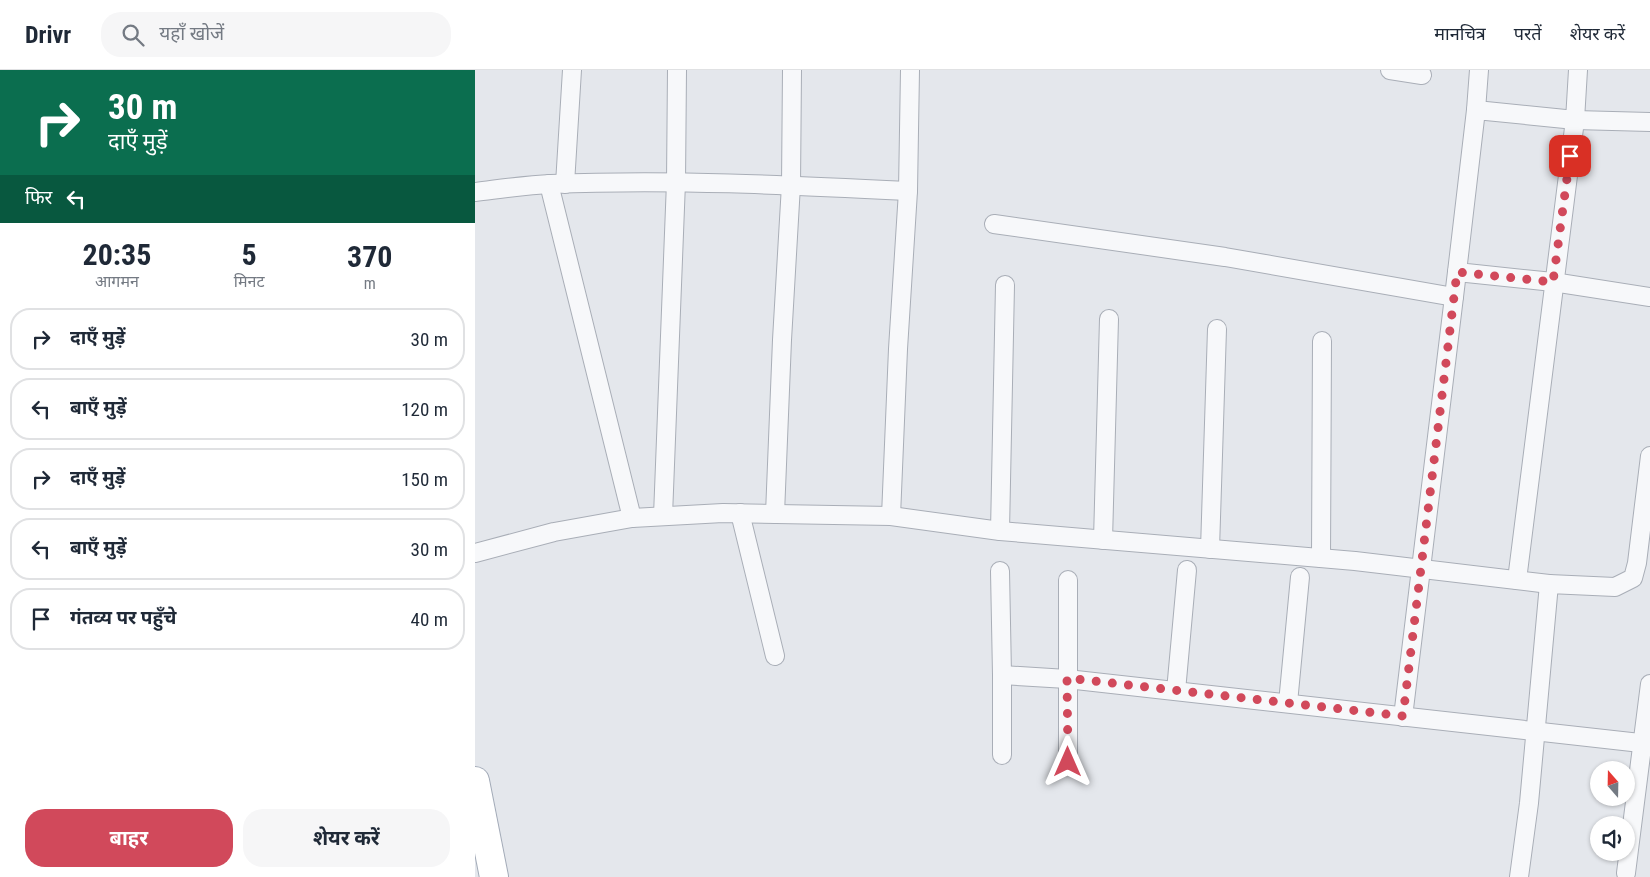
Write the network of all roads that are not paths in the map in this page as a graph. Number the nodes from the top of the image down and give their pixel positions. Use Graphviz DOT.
graph roads {
  1 [pos="572,70"];
  2 [pos="677,70"];
  3 [pos="792,70"];
  4 [pos="910,70"];
  5 [pos="1390,70"];
  6 [pos="1479,70"];
  7 [pos="1578,70"];
  8 [pos="1422,75"];
  9 [pos="1476,110"];
  10 [pos="1575,120"];
  11 [pos="1650,122"];
  12 [pos="676,182"];
  13 [pos="557,184"];
  14 [pos="791,185"];
  15 [pos="908,191"];
  16 [pos="475,192"];
  17 [pos="994,224"];
  18 [pos="1457,272"];
  19 [pos="1553,282"];
  20 [pos="1005,285"];
  21 [pos="1650,296"];
  22 [pos="1454,297"];
  23 [pos="1109,319"];
  24 [pos="1217,329"];
  25 [pos="1322,340"];
  26 [pos="1650,456"];
  27 [pos="740,513"];
  28 [pos="775,514"];
  29 [pos="663,516"];
  30 [pos="891,516"];
  31 [pos="632,518"];
  32 [pos="1000,531"];
  33 [pos="1645,539"];
  34 [pos="1103,540"];
  35 [pos="1210,549"];
  36 [pos="475,554"];
  37 [pos="1321,558"];
  38 [pos="1420,569"];
  39 [pos="1187,570"];
  40 [pos="1000,571"];
  41 [pos="1300,577"];
  42 [pos="1067,580"];
  43 [pos="1517,580"];
  44 [pos="1549,584"];
  45 [pos="775,656"];
  46 [pos="1002,675"];
  47 [pos="1067,678"];
  48 [pos="1650,684"];
  49 [pos="1176,691"];
  50 [pos="1287,703"];
  51 [pos="1403,716"];
  52 [pos="1535,732"];
  53 [pos="1646,744"];
  54 [pos="1002,755"];
  55 [pos="1068,762"];
  56 [pos="475,781"];
  57 [pos="1626,873"];
  58 [pos="494,877"];
  59 [pos="1519,877"];
  1 -- 13 [label="street"];
  2 -- 12 [label="street"];
  3 -- 14 [label="street"];
  4 -- 15 [label="street"];
  5 -- 8 [label="street"];
  6 -- 9 [label="street"];
  7 -- 10 [label="street"];
  9 -- 10 [label="street"];
  9 -- 18 [label="street"];
  10 -- 11 [label="street"];
  10 -- 19 [label="street"];
  12 -- 13 [label="street"];
  12 -- 14 [label="street"];
  12 -- 29 [label="street"];
  13 -- 16 [label="street"];
  13 -- 31 [label="street"];
  14 -- 15 [label="street"];
  14 -- 28 [label="street"];
  15 -- 30 [label="street"];
  17 -- 22 [label="street"];
  18 -- 19 [label="street"];
  18 -- 22 [label="street"];
  19 -- 21 [label="street"];
  19 -- 43 [label="street"];
  20 -- 32 [label="street"];
  22 -- 38 [label="street"];
  23 -- 34 [label="street"];
  24 -- 35 [label="street"];
  25 -- 37 [label="street"];
  26 -- 33 [label="street"];
  27 -- 28 [label="street"];
  27 -- 29 [label="street"];
  27 -- 45 [label="street"];
  28 -- 30 [label="street"];
  29 -- 31 [label="street"];
  30 -- 32 [label="street"];
  31 -- 36 [label="street"];
  32 -- 34 [label="street"];
  33 -- 44 [label="street"];
  34 -- 35 [label="street"];
  35 -- 37 [label="street"];
  37 -- 38 [label="street"];
  38 -- 43 [label="street"];
  38 -- 51 [label="street"];
  39 -- 49 [label="street"];
  40 -- 46 [label="street"];
  41 -- 50 [label="street"];
  42 -- 47 [label="street"];
  43 -- 44 [label="street"];
  44 -- 52 [label="street"];
  46 -- 47 [label="street"];
  46 -- 54 [label="street"];
  47 -- 49 [label="street"];
  47 -- 55 [label="street"];
  48 -- 53 [label="street"];
  49 -- 50 [label="street"];
  50 -- 51 [label="street"];
  51 -- 52 [label="street"];
  52 -- 53 [label="street"];
  52 -- 59 [label="street"];
  53 -- 57 [label="street"];
  56 -- 58 [label="main road"];
}
